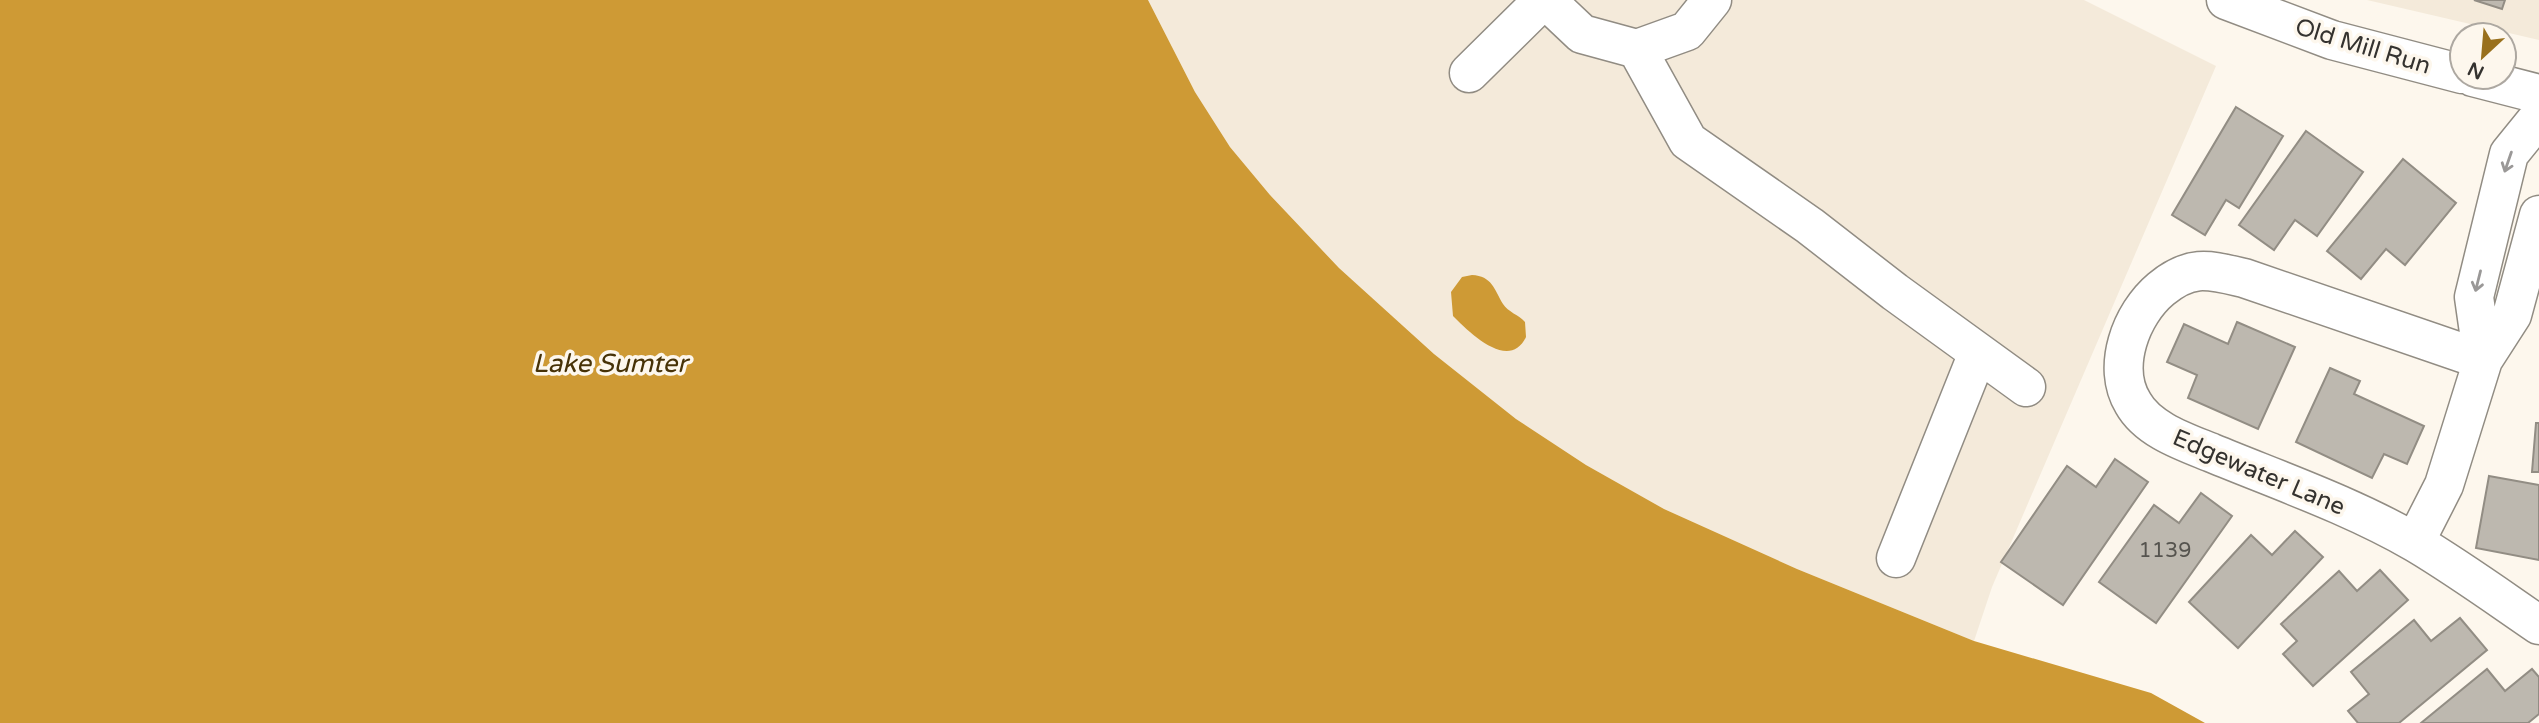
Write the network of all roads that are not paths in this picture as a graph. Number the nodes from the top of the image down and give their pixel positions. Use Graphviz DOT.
graph roads {
  1 [pos="1545,0"];
  2 [pos="1712,0"];
  3 [pos="2226,0"];
  4 [pos="1637,49"];
  5 [pos="2448,70"];
  6 [pos="1469,73"];
  7 [pos="2518,89"];
  8 [pos="2539,94"];
  9 [pos="2539,117"];
  10 [pos="2494,215"];
  11 [pos="2538,220"];
  12 [pos="1978,353"];
  13 [pos="2483,360"];
  14 [pos="2026,387"];
  15 [pos="2415,542"];
  16 [pos="1896,558"];
  17 [pos="2539,625"];
  1 -- 4 [label="street"];
  1 -- 6 [label="street"];
  2 -- 4 [label="street"];
  3 -- 5 [label="street, Old Mill Run"];
  4 -- 12 [label="street"];
  7 -- 8 [label="street"];
  9 -- 10 [label="street, one-way"];
  10 -- 11 [label="street"];
  10 -- 13 [label="street, one-way"];
  11 -- 13 [label="street"];
  12 -- 14 [label="street"];
  12 -- 16 [label="street"];
  13 -- 15 [label="street"];
  13 -- 15 [label="street, Edgewater Lane"];
  15 -- 17 [label="street, Edgewater Lane"];
}
